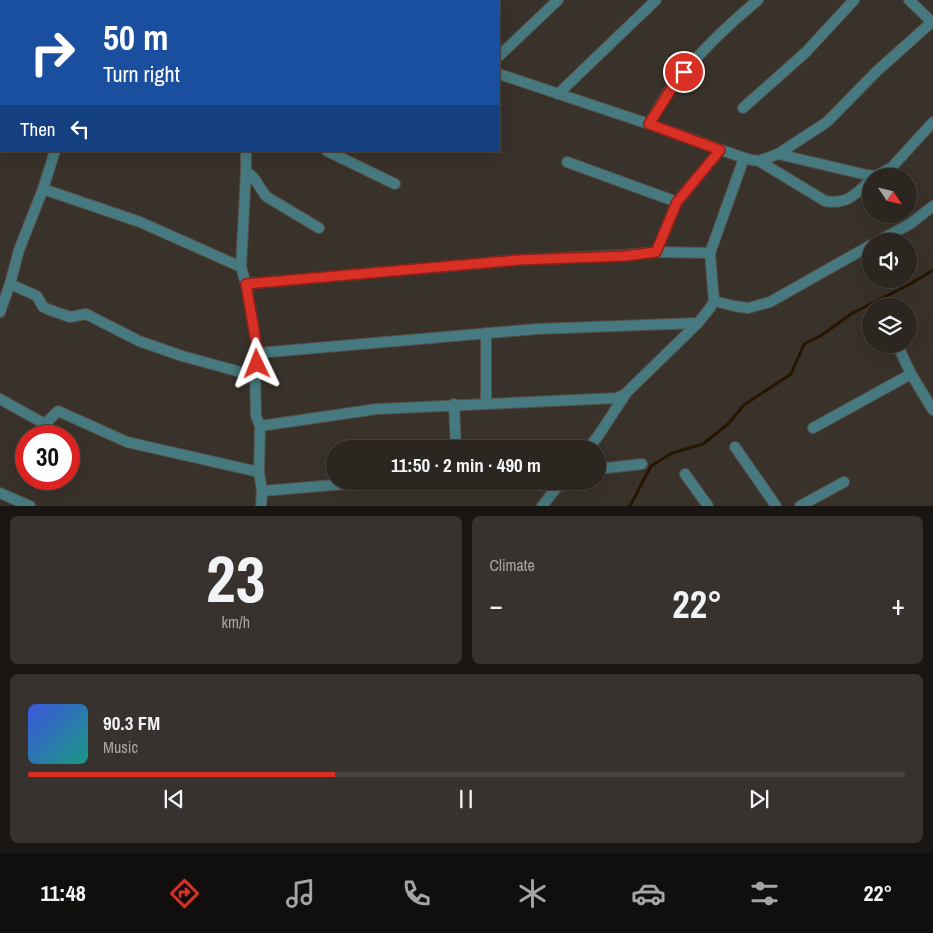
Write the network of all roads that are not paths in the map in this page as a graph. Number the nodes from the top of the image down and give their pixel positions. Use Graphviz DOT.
graph roads {
  1 [pos="558,0"];
  2 [pos="656,0"];
  3 [pos="758,0"];
  4 [pos="854,0"];
  5 [pos="908,0"];
  6 [pos="932,21"];
  7 [pos="500,55"];
  8 [pos="500,74"];
  9 [pos="558,94"];
  10 [pos="743,108"];
  11 [pos="933,122"];
  12 [pos="649,124"];
  13 [pos="720,150"];
  14 [pos="55,152"];
  15 [pos="246,152"];
  16 [pos="329,152"];
  17 [pos="778,154"];
  18 [pos="744,158"];
  19 [pos="759,161"];
  20 [pos="566,162"];
  21 [pos="890,168"];
  22 [pos="246,172"];
  23 [pos="862,174"];
  24 [pos="395,184"];
  25 [pos="862,188"];
  26 [pos="43,189"];
  27 [pos="677,202"];
  28 [pos="933,206"];
  29 [pos="319,228"];
  30 [pos="893,233"];
  31 [pos="862,250"];
  32 [pos="656,252"];
  33 [pos="710,253"];
  34 [pos="241,267"];
  35 [pos="10,284"];
  36 [pos="246,284"];
  37 [pos="714,301"];
  38 [pos="0,312"];
  39 [pos="698,323"];
  40 [pos="486,333"];
  41 [pos="901,353"];
  42 [pos="258,354"];
  43 [pos="911,374"];
  44 [pos="255,376"];
  45 [pos="626,394"];
  46 [pos="0,399"];
  47 [pos="454,404"];
  48 [pos="486,404"];
  49 [pos="933,410"];
  50 [pos="260,426"];
  51 [pos="813,428"];
  52 [pos="456,440"];
  53 [pos="595,440"];
  54 [pos="736,447"];
  55 [pos="642,464"];
  56 [pos="606,468"];
  57 [pos="259,472"];
  58 [pos="685,474"];
  59 [pos="844,482"];
  60 [pos="326,486"];
  61 [pos="555,490"];
  62 [pos="262,491"];
  63 [pos="0,493"];
  64 [pos="30,506"];
  65 [pos="261,506"];
  66 [pos="542,506"];
  67 [pos="708,506"];
  68 [pos="776,506"];
  69 [pos="800,506"];
  1 -- 7 [label="street"];
  2 -- 9 [label="street"];
  3 -- 12 [label="street"];
  4 -- 10 [label="street"];
  5 -- 6 [label="street"];
  6 -- 17 [label="street"];
  8 -- 9 [label="street"];
  9 -- 12 [label="street"];
  11 -- 21 [label="street"];
  12 -- 13 [label="street"];
  13 -- 18 [label="street"];
  13 -- 27 [label="street"];
  14 -- 26 [label="street"];
  15 -- 22 [label="street"];
  16 -- 24 [label="street"];
  17 -- 19 [label="street"];
  17 -- 23 [label="street"];
  18 -- 19 [label="street"];
  18 -- 33 [label="street"];
  19 -- 25 [label="street"];
  20 -- 27 [label="street"];
  22 -- 29 [label="street"];
  22 -- 34 [label="street"];
  26 -- 34 [label="street"];
  26 -- 35 [label="street"];
  27 -- 32 [label="street"];
  28 -- 30 [label="street"];
  31 -- 37 [label="street"];
  32 -- 33 [label="street"];
  32 -- 36 [label="street"];
  33 -- 37 [label="street"];
  34 -- 36 [label="street"];
  35 -- 38 [label="street"];
  35 -- 44 [label="street"];
  36 -- 42 [label="street"];
  37 -- 39 [label="street"];
  39 -- 40 [label="street"];
  39 -- 45 [label="street"];
  40 -- 42 [label="street"];
  40 -- 48 [label="street"];
  41 -- 43 [label="street"];
  42 -- 44 [label="street"];
  43 -- 49 [label="street"];
  43 -- 51 [label="street"];
  44 -- 50 [label="street"];
  45 -- 48 [label="street"];
  45 -- 53 [label="street"];
  46 -- 57 [label="street"];
  47 -- 48 [label="street"];
  47 -- 50 [label="street"];
  47 -- 52 [label="street"];
  50 -- 57 [label="street"];
  54 -- 68 [label="street"];
  55 -- 56 [label="street"];
  57 -- 62 [label="street"];
  58 -- 67 [label="street"];
  59 -- 69 [label="street"];
  60 -- 62 [label="street"];
  61 -- 66 [label="street"];
  62 -- 65 [label="street"];
  63 -- 64 [label="street"];
}
